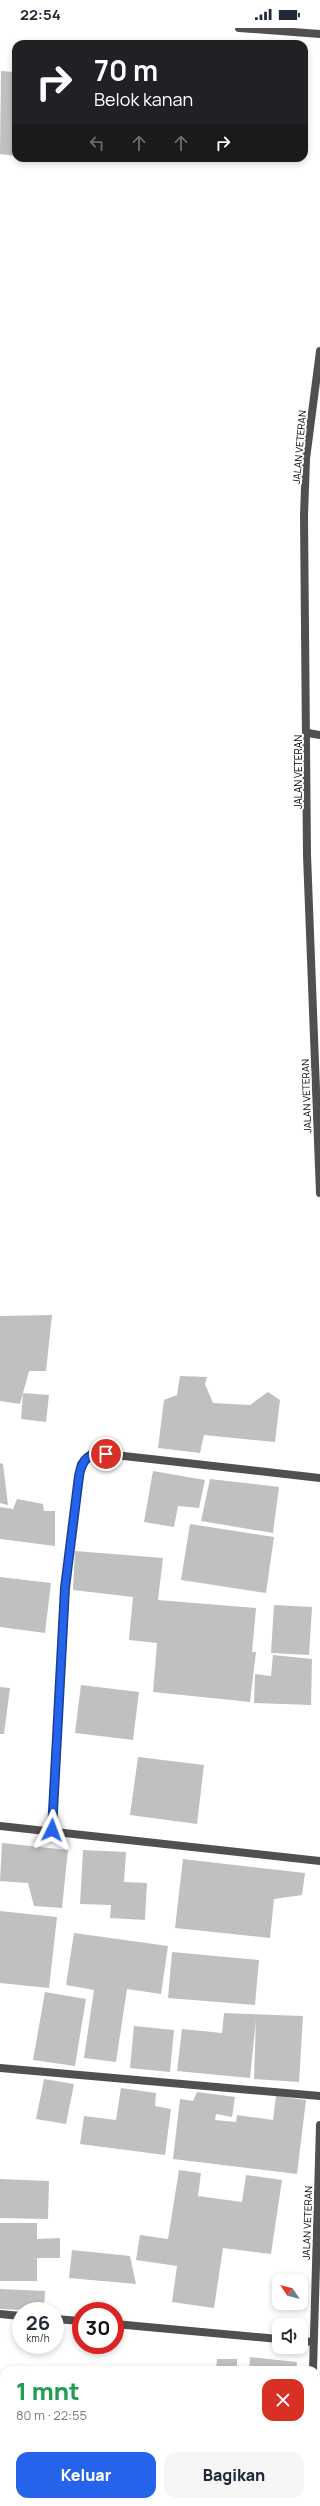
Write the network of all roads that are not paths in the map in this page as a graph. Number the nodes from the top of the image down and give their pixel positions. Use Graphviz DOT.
graph roads {
  1 [pos="239,28"];
  2 [pos="320,34"];
  3 [pos="320,351"];
  4 [pos="308,732"];
  5 [pos="320,734"];
  6 [pos="320,1193"];
  7 [pos="320,1478"];
  8 [pos="0,1826"];
  9 [pos="52,1830"];
  10 [pos="320,1861"];
  11 [pos="0,2068"];
  12 [pos="320,2096"];
  13 [pos="320,2125"];
  14 [pos="0,2314"];
  15 [pos="12,2315"];
  16 [pos="124,2325"];
  17 [pos="272,2338"];
  18 [pos="308,2342"];
  19 [pos="313,2342"];
  20 [pos="313,2366"];
  1 -- 2 [label="street"];
  3 -- 4 [label="street, JALAN VETERAN"];
  4 -- 5 [label="street"];
  4 -- 6 [label="street, JALAN VETERAN"];
  7 -- 9 [label="street"];
  8 -- 9 [label="street"];
  9 -- 10 [label="street"];
  11 -- 12 [label="street"];
  13 -- 19 [label="street, JALAN VETERAN"];
  14 -- 15 [label="street"];
  16 -- 17 [label="street"];
  18 -- 19 [label="street"];
  19 -- 20 [label="street, JALAN VETERAN"];
}
